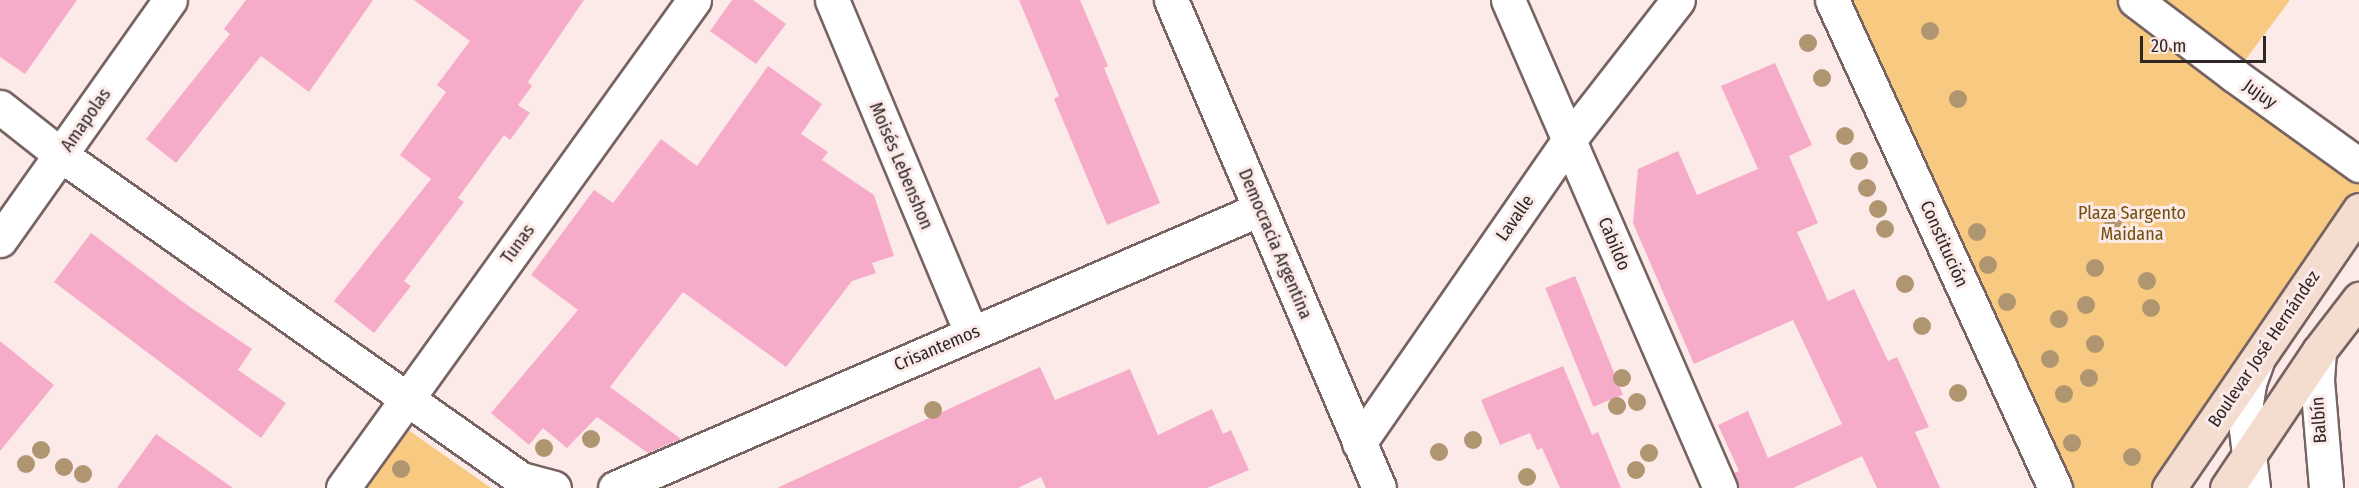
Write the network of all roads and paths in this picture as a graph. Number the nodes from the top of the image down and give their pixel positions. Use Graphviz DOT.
graph roads {
  1 [pos="170,0"];
  2 [pos="694,0"];
  3 [pos="832,0"];
  4 [pos="1171,0"];
  5 [pos="1508,0"];
  6 [pos="1678,0"];
  7 [pos="1832,0"];
  8 [pos="2135,0"];
  9 [pos="0,106"];
  10 [pos="1569,140"];
  11 [pos="62,155"];
  12 [pos="2359,165"];
  13 [pos="1260,209"];
  14 [pos="2359,210"];
  15 [pos="0,240"];
  16 [pos="2359,299"];
  17 [pos="971,333"];
  18 [pos="2319,351"];
  19 [pos="2258,359"];
  20 [pos="406,399"];
  21 [pos="1359,443"];
  22 [pos="2249,456"];
  23 [pos="343,488"];
  24 [pos="554,488"];
  25 [pos="615,488"];
  26 [pos="1379,488"];
  27 [pos="1720,488"];
  28 [pos="2055,488"];
  29 [pos="2169,488"];
  30 [pos="2227,488"];
  31 [pos="2253,488"];
  32 [pos="2326,488"];
  1 -- 11 [label="street, Amapolas"];
  2 -- 20 [label="street, Tunas"];
  3 -- 17 [label="street, Moisés Lebenshon"];
  4 -- 13 [label="street, Democracia Argentina"];
  5 -- 10 [label="street, Cabildo"];
  6 -- 10 [label="street, Lavalle"];
  7 -- 28 [label="street, Constitución"];
  8 -- 12 [label="street, Jujuy"];
  9 -- 11 [label="street"];
  10 -- 21 [label="street, Lavalle"];
  10 -- 27 [label="street, Cabildo"];
  11 -- 15 [label="street, Amapolas"];
  11 -- 20 [label="street"];
  13 -- 17 [label="street, Crisantemos"];
  13 -- 21 [label="street, Democracia Argentina"];
  14 -- 19 [label="street, Boulevar José Hernández"];
  16 -- 18 [label="street"];
  17 -- 25 [label="street, Crisantemos"];
  18 -- 22 [label="street"];
  18 -- 32 [label="street, Balbín"];
  19 -- 22 [label="street"];
  19 -- 29 [label="street, Boulevar José Hernández"];
  20 -- 23 [label="street, Tunas"];
  20 -- 24 [label="street"];
  21 -- 26 [label="street, Democracia Argentina"];
  22 -- 30 [label="street"];
  22 -- 31 [label="street"];
}
